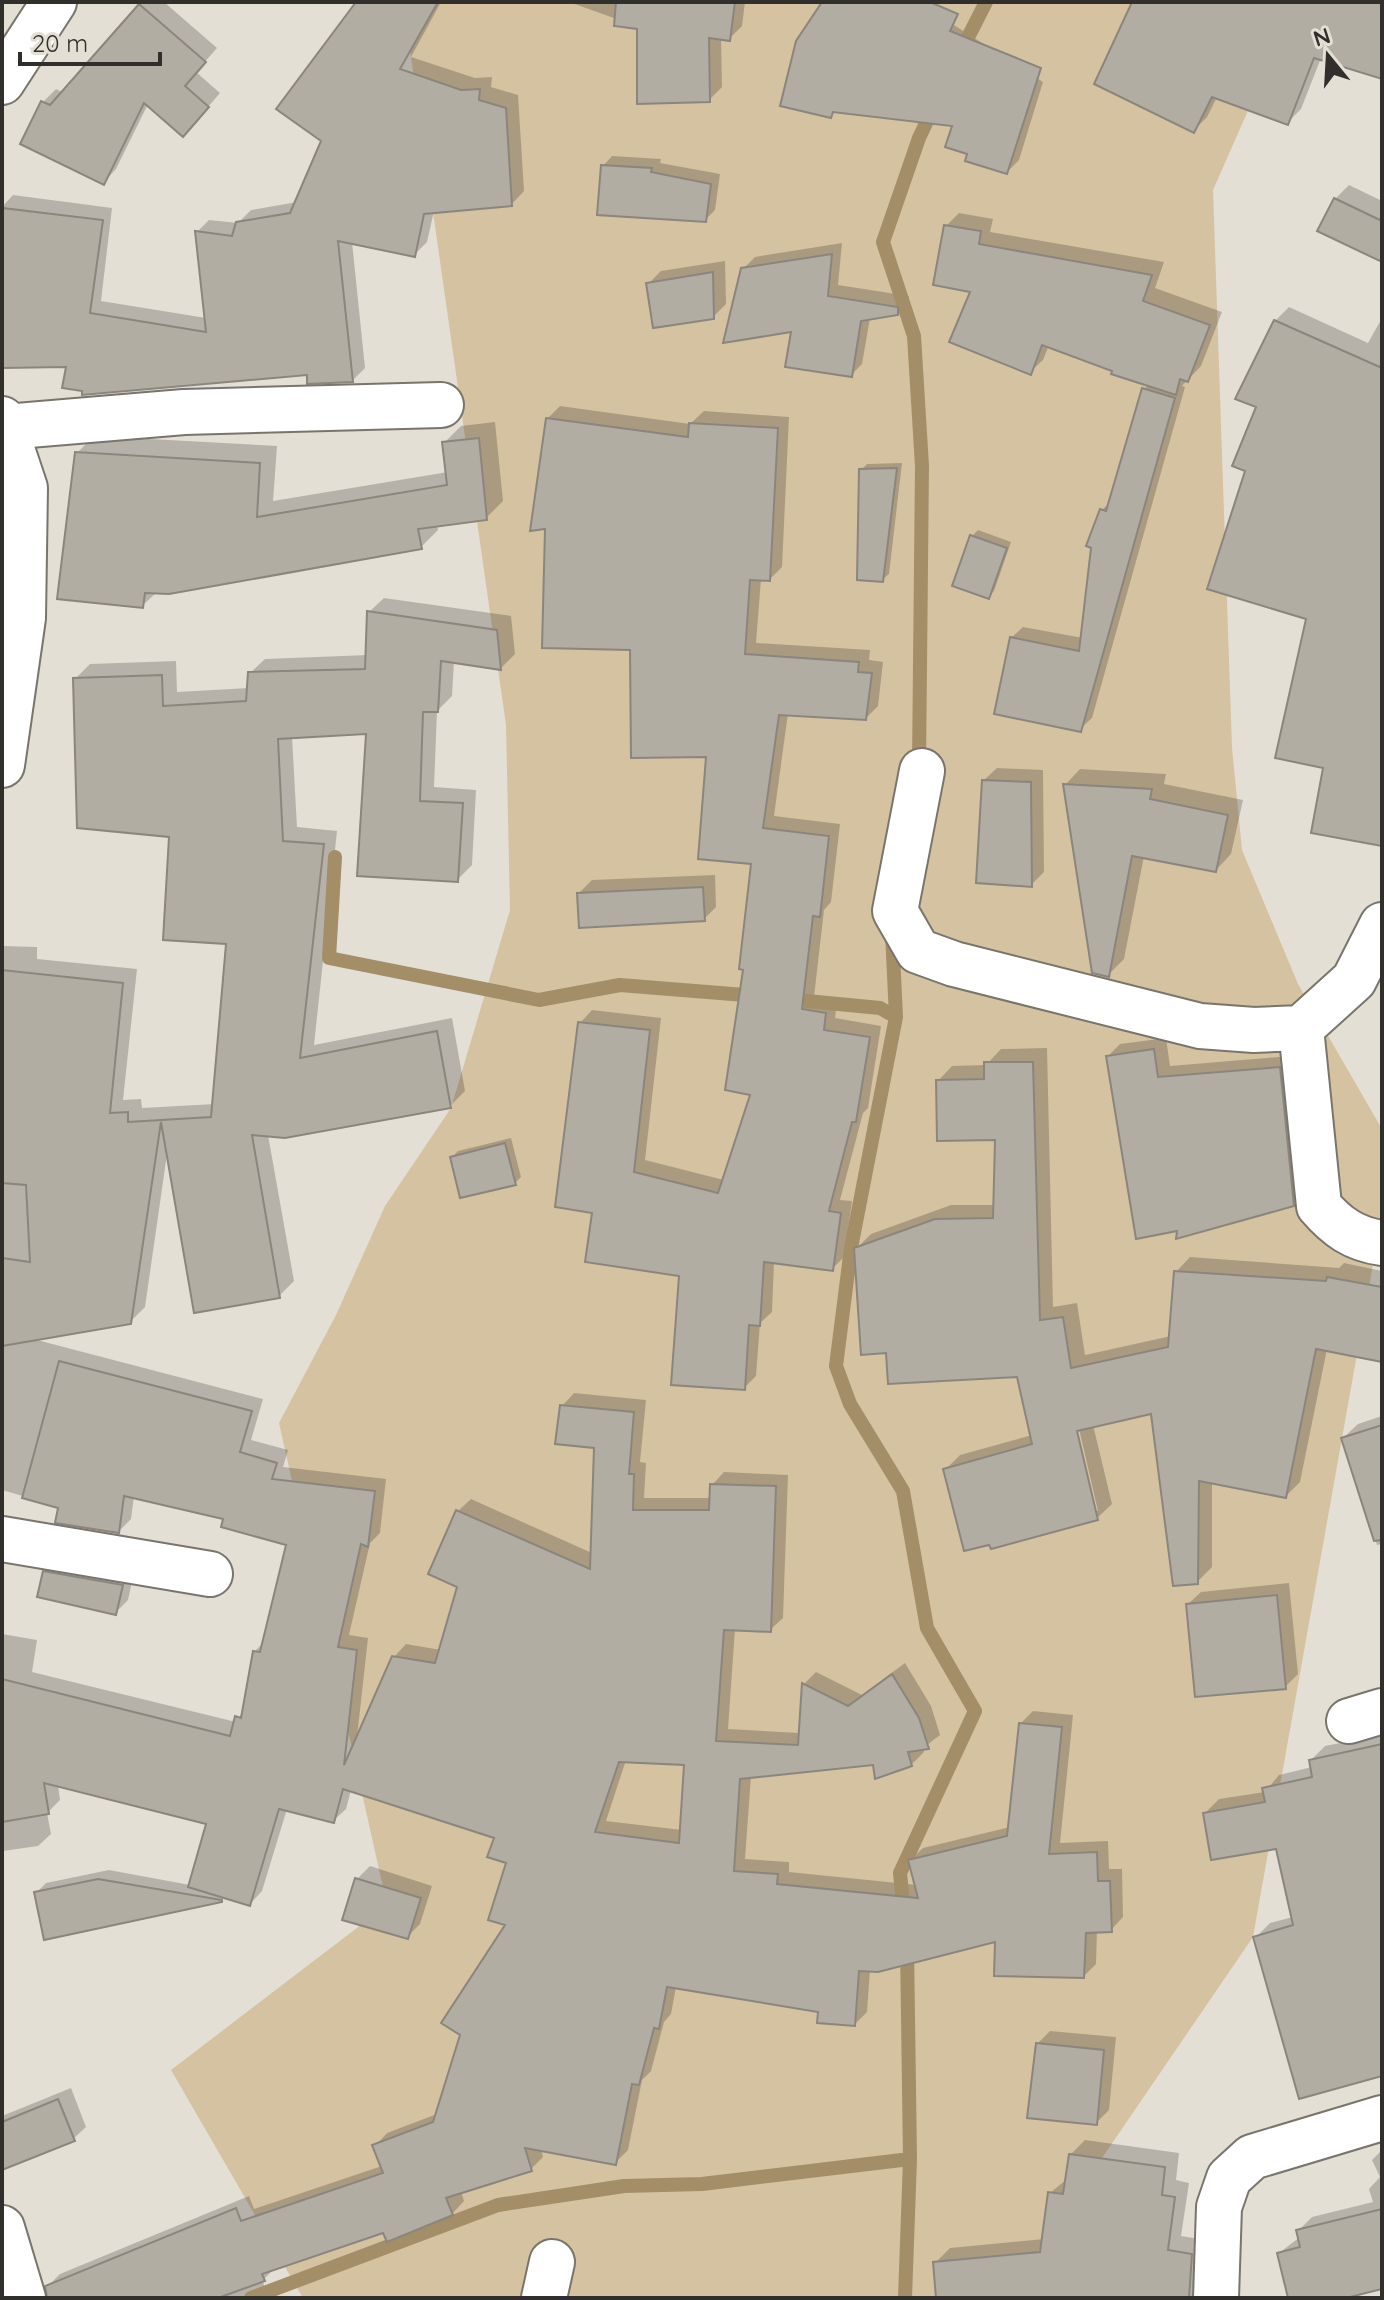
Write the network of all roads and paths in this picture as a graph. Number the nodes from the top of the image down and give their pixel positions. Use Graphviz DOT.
graph roads {
  1 [pos="54,2"];
  2 [pos="2,82"];
  3 [pos="441,405"];
  4 [pos="3,423"];
  5 [pos="2,765"];
  6 [pos="922,771"];
  7 [pos="1382,925"];
  8 [pos="1301,1028"];
  9 [pos="1382,1243"];
  10 [pos="2,1539"];
  11 [pos="210,1574"];
  12 [pos="1382,2118"];
  13 [pos="2,2228"];
  14 [pos="23,2298"];
  15 [pos="1216,2298"];
  1 -- 2 [label="street"];
  3 -- 4 [label="street"];
  4 -- 5 [label="street"];
  6 -- 8 [label="street"];
  7 -- 8 [label="street"];
  8 -- 9 [label="street"];
  10 -- 11 [label="street"];
  12 -- 15 [label="street"];
  13 -- 14 [label="street"];
}
